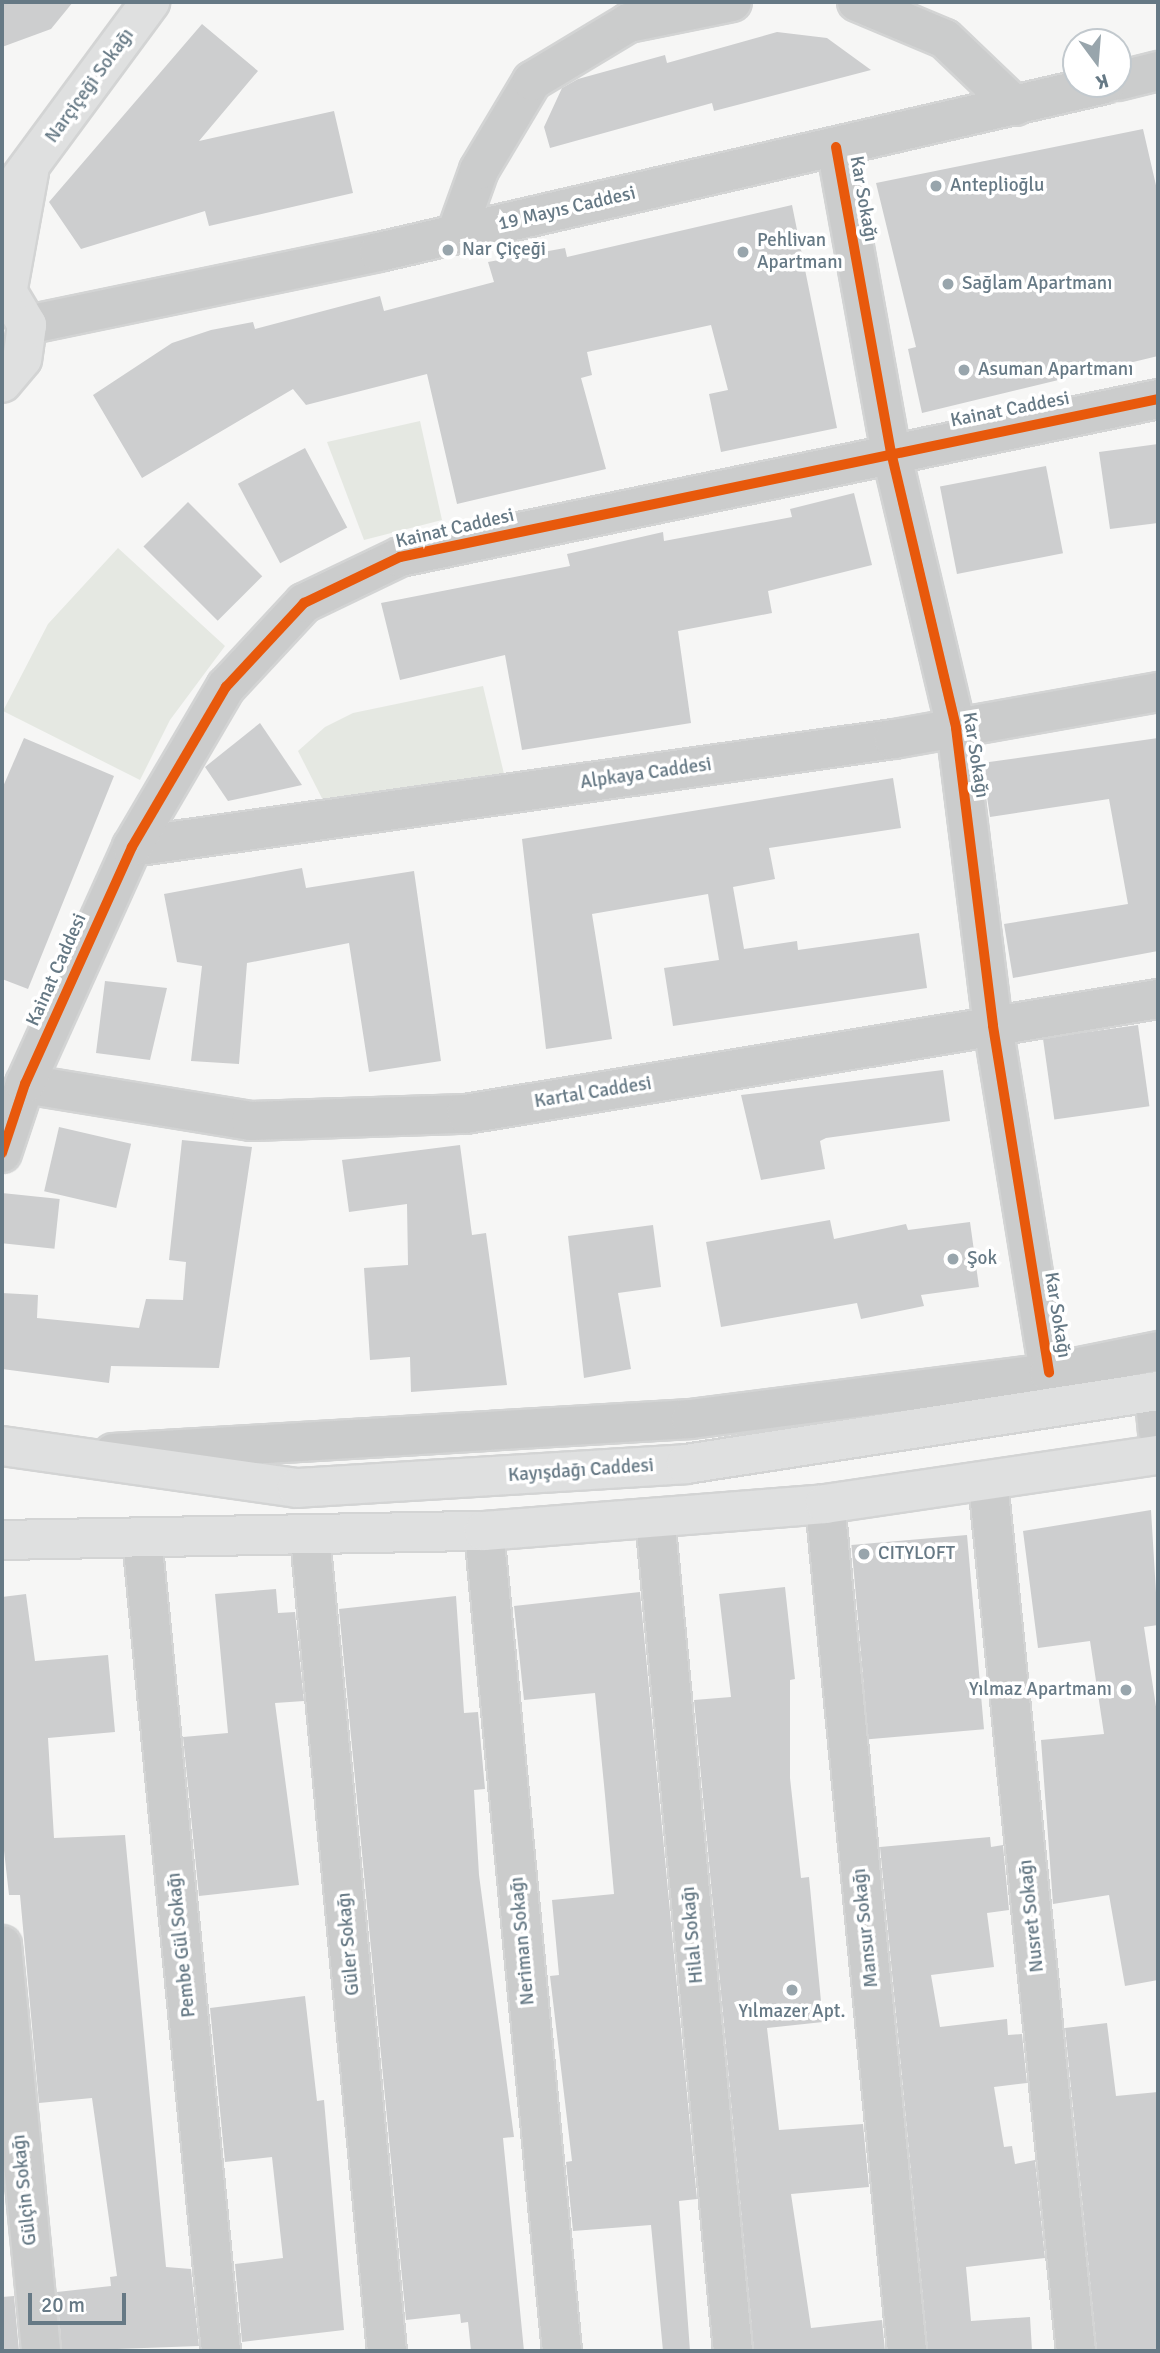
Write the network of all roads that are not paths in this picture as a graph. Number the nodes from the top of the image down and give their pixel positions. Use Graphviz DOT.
graph roads {
  1 [pos="732,2"];
  2 [pos="858,2"];
  3 [pos="136,10"];
  4 [pos="1158,71"];
  5 [pos="1132,78"];
  6 [pos="1062,95"];
  7 [pos="1015,106"];
  8 [pos="836,147"];
  9 [pos="29,170"];
  10 [pos="2,203"];
  11 [pos="456,234"];
  12 [pos="5,286"];
  13 [pos="27,325"];
  14 [pos="2,383"];
  15 [pos="1158,398"];
  16 [pos="891,452"];
  17 [pos="1158,692"];
  18 [pos="956,728"];
  19 [pos="132,847"];
  20 [pos="1158,999"];
  21 [pos="993,1026"];
  22 [pos="25,1084"];
  23 [pos="2,1153"];
  24 [pos="1158,1351"];
  25 [pos="1049,1373"];
  26 [pos="1156,1392"];
  27 [pos="1158,1432"];
  28 [pos="2,1446"];
  29 [pos="89,1454"];
  30 [pos="1158,1455"];
  31 [pos="988,1482"];
  32 [pos="825,1504"];
  33 [pos="654,1518"];
  34 [pos="484,1531"];
  35 [pos="310,1537"];
  36 [pos="142,1538"];
  37 [pos="2,1540"];
  38 [pos="2,1945"];
  39 [pos="41,2351"];
  40 [pos="221,2351"];
  41 [pos="387,2351"];
  42 [pos="562,2351"];
  43 [pos="733,2351"];
  44 [pos="908,2351"];
  45 [pos="1076,2351"];
  1 -- 11 [label="street"];
  2 -- 7 [label="street"];
  3 -- 9 [label="main road, Narçiçeği Sokağı"];
  4 -- 5 [label="street"];
  6 -- 7 [label="street, 19 Mayıs Caddesi"];
  7 -- 8 [label="street, 19 Mayıs Caddesi"];
  8 -- 11 [label="street, 19 Mayıs Caddesi"];
  8 -- 16 [label="street, Kar Sokağı"];
  9 -- 10 [label="main road, Narçiçeği Sokağı"];
  9 -- 12 [label="main road, Narçiçeği Sokağı"];
  11 -- 13 [label="street, 19 Mayıs Caddesi"];
  12 -- 13 [label="main road, Narçiçeği Sokağı"];
  13 -- 14 [label="main road"];
  15 -- 16 [label="street, Kainat Caddesi"];
  16 -- 18 [label="street, Kar Sokağı"];
  16 -- 19 [label="street, Kainat Caddesi"];
  17 -- 18 [label="street, Alpkaya Caddesi"];
  18 -- 19 [label="street, Alpkaya Caddesi"];
  18 -- 21 [label="street, Kar Sokağı"];
  19 -- 22 [label="street, Kainat Caddesi"];
  20 -- 21 [label="street, Kartal Caddesi"];
  21 -- 22 [label="street, Kartal Caddesi"];
  21 -- 25 [label="street, Kar Sokağı"];
  22 -- 23 [label="street, Kainat Caddesi"];
  24 -- 25 [label="street"];
  25 -- 29 [label="street"];
  26 -- 27 [label="street"];
  26 -- 29 [label="main road, Kayışdağı Caddesi"];
  28 -- 29 [label="main road, Kayışdağı Caddesi"];
  30 -- 31 [label="main road"];
  31 -- 32 [label="main road"];
  31 -- 45 [label="street, Nusret Sokağı"];
  32 -- 33 [label="main road"];
  32 -- 44 [label="street, Mansur Sokağı"];
  33 -- 34 [label="main road"];
  33 -- 43 [label="street, Hilal Sokağı"];
  34 -- 35 [label="main road"];
  34 -- 42 [label="street, Neriman Sokağı"];
  35 -- 36 [label="main road"];
  35 -- 41 [label="street, Güler Sokağı"];
  36 -- 37 [label="main road"];
  36 -- 40 [label="street, Pembe Gül Sokağı"];
  38 -- 39 [label="street, Gülçin Sokağı"];
}
